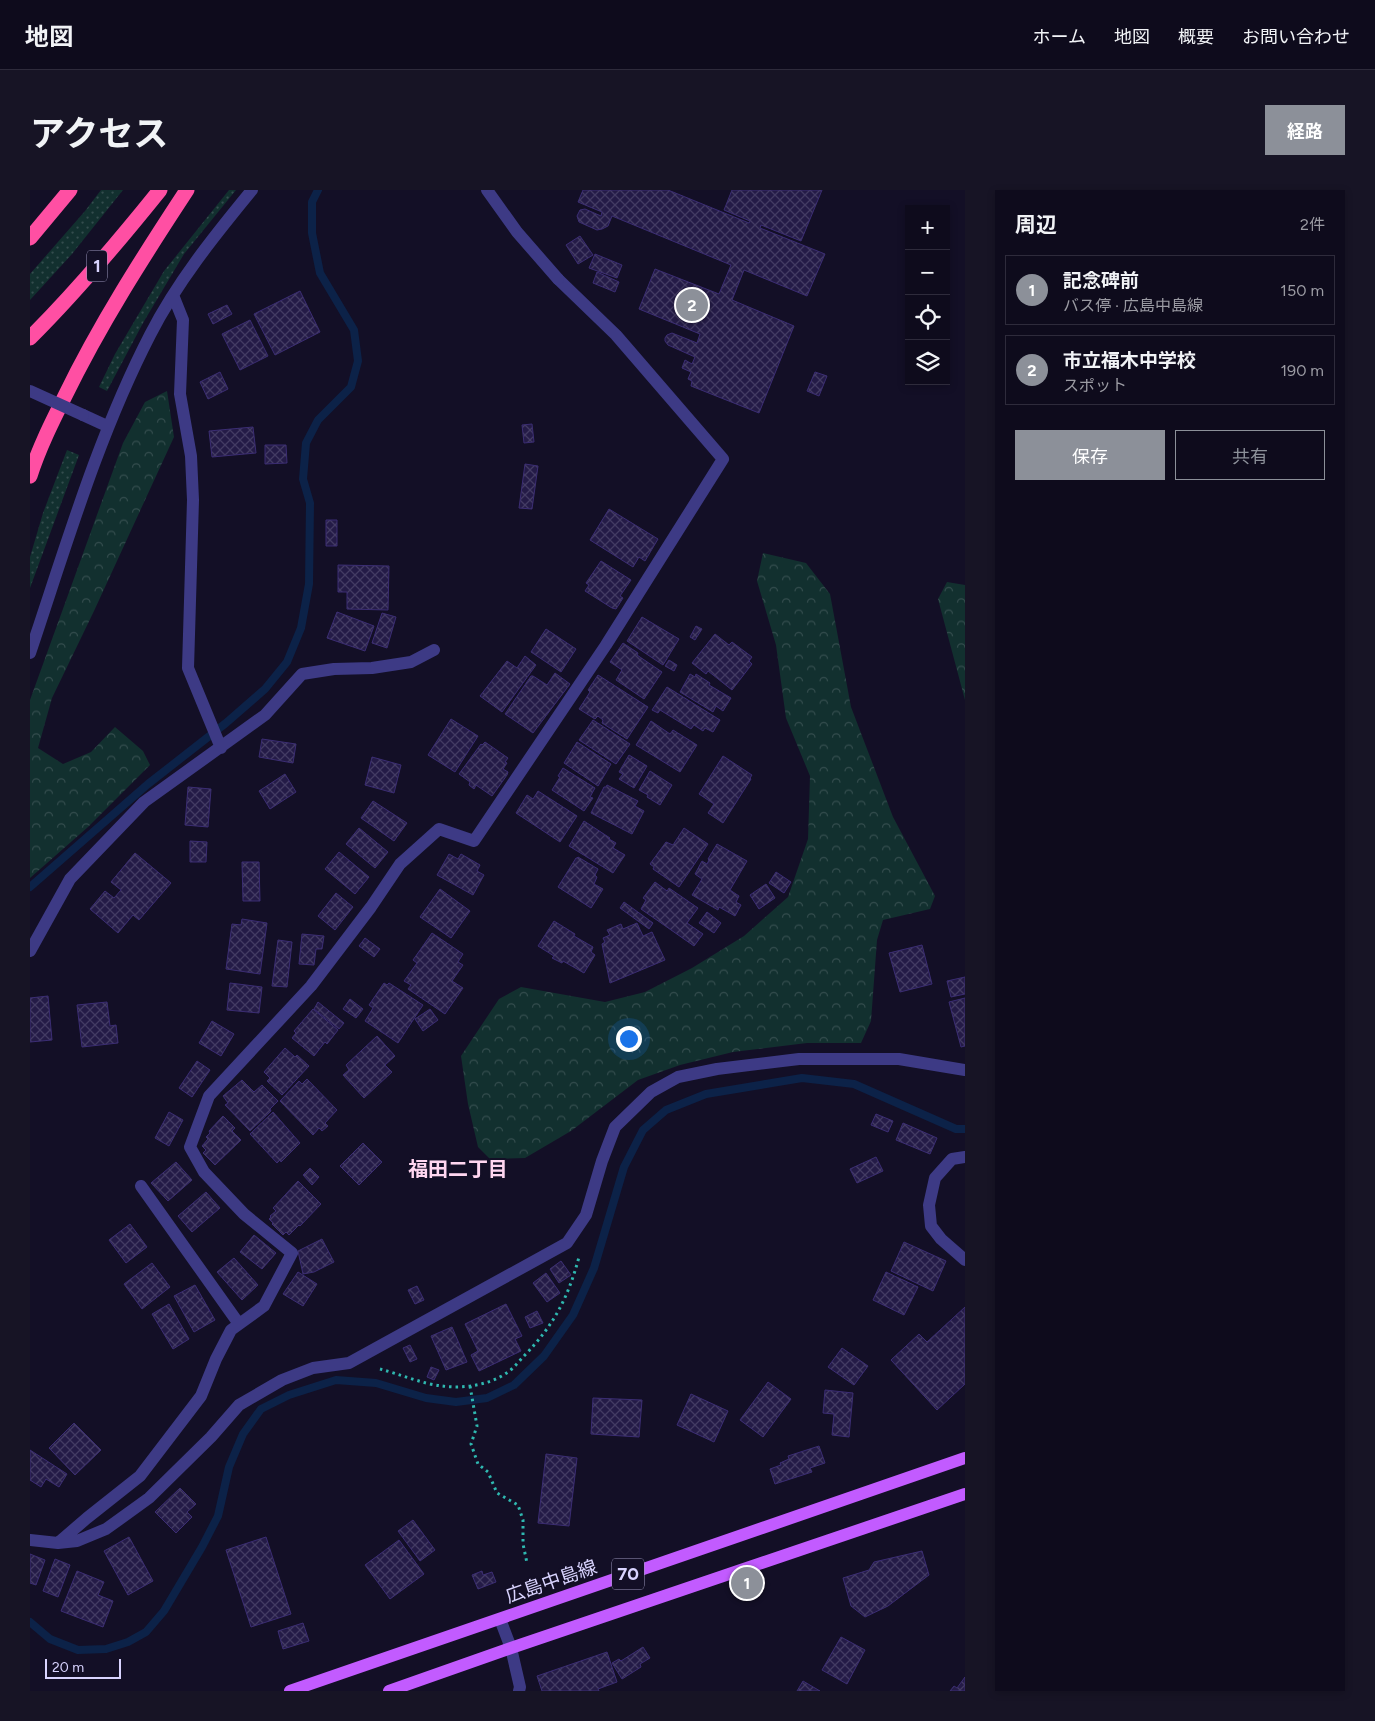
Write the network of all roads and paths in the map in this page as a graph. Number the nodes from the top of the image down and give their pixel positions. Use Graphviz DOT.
graph roads {
  1 [pos="70,190"];
  2 [pos="160,190"];
  3 [pos="187,190"];
  4 [pos="252,190"];
  5 [pos="487,190"];
  6 [pos="30,238"];
  7 [pos="173,296"];
  8 [pos="30,338"];
  9 [pos="30,391"];
  10 [pos="107,426"];
  11 [pos="30,476"];
  12 [pos="434,650"];
  13 [pos="30,653"];
  14 [pos="221,748"];
  15 [pos="30,951"];
  16 [pos="965,1070"];
  17 [pos="965,1157"];
  18 [pos="141,1186"];
  19 [pos="580,1255"];
  20 [pos="965,1260"];
  21 [pos="239,1324"];
  22 [pos="349,1363"];
  23 [pos="470,1386"];
  24 [pos="964,1461"];
  25 [pos="965,1494"];
  26 [pos="30,1540"];
  27 [pos="58,1543"];
  28 [pos="527,1563"];
  29 [pos="500,1618"];
  30 [pos="511,1648"];
  31 [pos="290,1691"];
  32 [pos="389,1691"];
  33 [pos="519,1691"];
  1 -- 6 [label="highway"];
  2 -- 8 [label="highway, 1"];
  3 -- 11 [label="highway"];
  4 -- 7 [label="street"];
  5 -- 21 [label="street"];
  7 -- 10 [label="street"];
  7 -- 14 [label="street"];
  9 -- 10 [label="street, bridge"];
  10 -- 13 [label="street"];
  12 -- 14 [label="street"];
  14 -- 15 [label="street"];
  16 -- 22 [label="street"];
  17 -- 20 [label="street"];
  18 -- 21 [label="street"];
  19 -- 23 [label="path"];
  21 -- 27 [label="street"];
  22 -- 23 [label="path"];
  22 -- 27 [label="street"];
  23 -- 28 [label="path"];
  24 -- 29 [label="main road, 広島中島線 / 70"];
  25 -- 30 [label="main road, 70"];
  26 -- 27 [label="street"];
  29 -- 30 [label="street"];
  29 -- 31 [label="main road, 広島中島線 / 70"];
  30 -- 32 [label="main road, 70"];
  30 -- 33 [label="street"];
}
